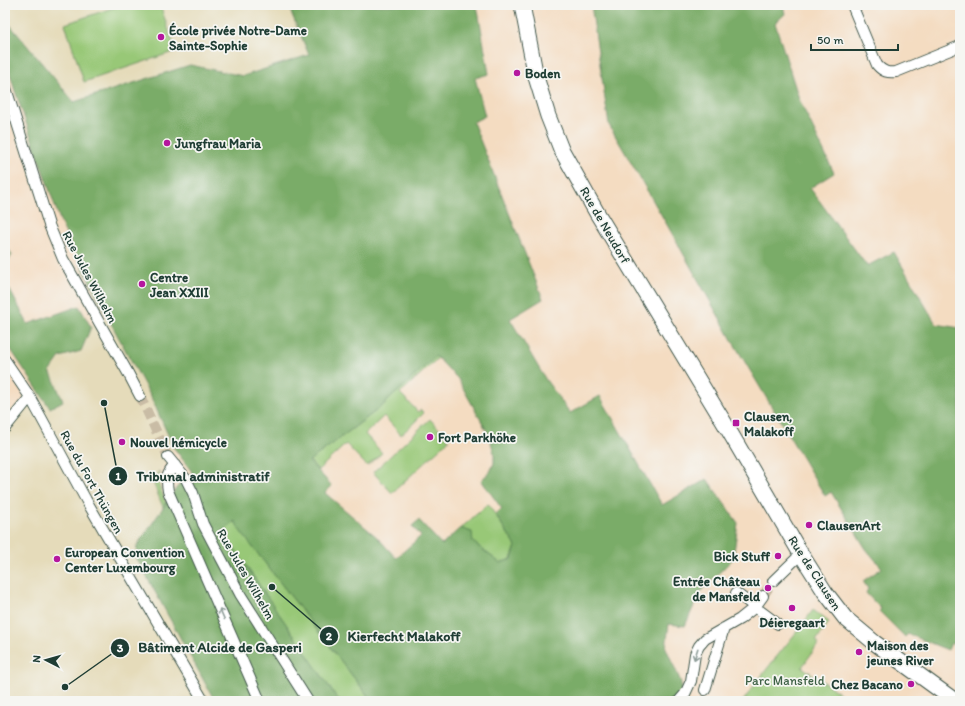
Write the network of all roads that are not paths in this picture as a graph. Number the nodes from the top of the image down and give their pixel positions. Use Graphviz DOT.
graph roads {
  1 [pos="522,5"];
  2 [pos="852,5"];
  3 [pos="960,46"];
  4 [pos="5,85"];
  5 [pos="7,96"];
  6 [pos="5,360"];
  7 [pos="140,396"];
  8 [pos="30,397"];
  9 [pos="5,428"];
  10 [pos="728,429"];
  11 [pos="801,554"];
  12 [pos="773,581"];
  13 [pos="736,593"];
  14 [pos="763,596"];
  15 [pos="755,607"];
  16 [pos="778,624"];
  17 [pos="724,628"];
  18 [pos="705,690"];
  19 [pos="203,700"];
  20 [pos="260,701"];
  21 [pos="308,701"];
  22 [pos="679,701"];
  23 [pos="956,701"];
  1 -- 10 [label="main road, Rue de Neudorf"];
  2 -- 3 [label="street"];
  4 -- 5 [label="street, Rue Jules Wilhelm"];
  5 -- 7 [label="street, Rue Jules Wilhelm"];
  6 -- 8 [label="street, Rue du Fort Thüngen"];
  8 -- 9 [label="street"];
  8 -- 19 [label="street, Rue du Fort Thüngen"];
  10 -- 11 [label="main road, Rue de Clausen"];
  11 -- 12 [label="street"];
  11 -- 23 [label="main road, Rue de Clausen"];
  13 -- 15 [label="street"];
  14 -- 15 [label="street"];
  15 -- 16 [label="street"];
  15 -- 17 [label="street"];
  17 -- 18 [label="street"];
  17 -- 22 [label="street, one-way"];
  20 -- 21 [label="street, Rue Jules Wilhelm, one-way"];
}
